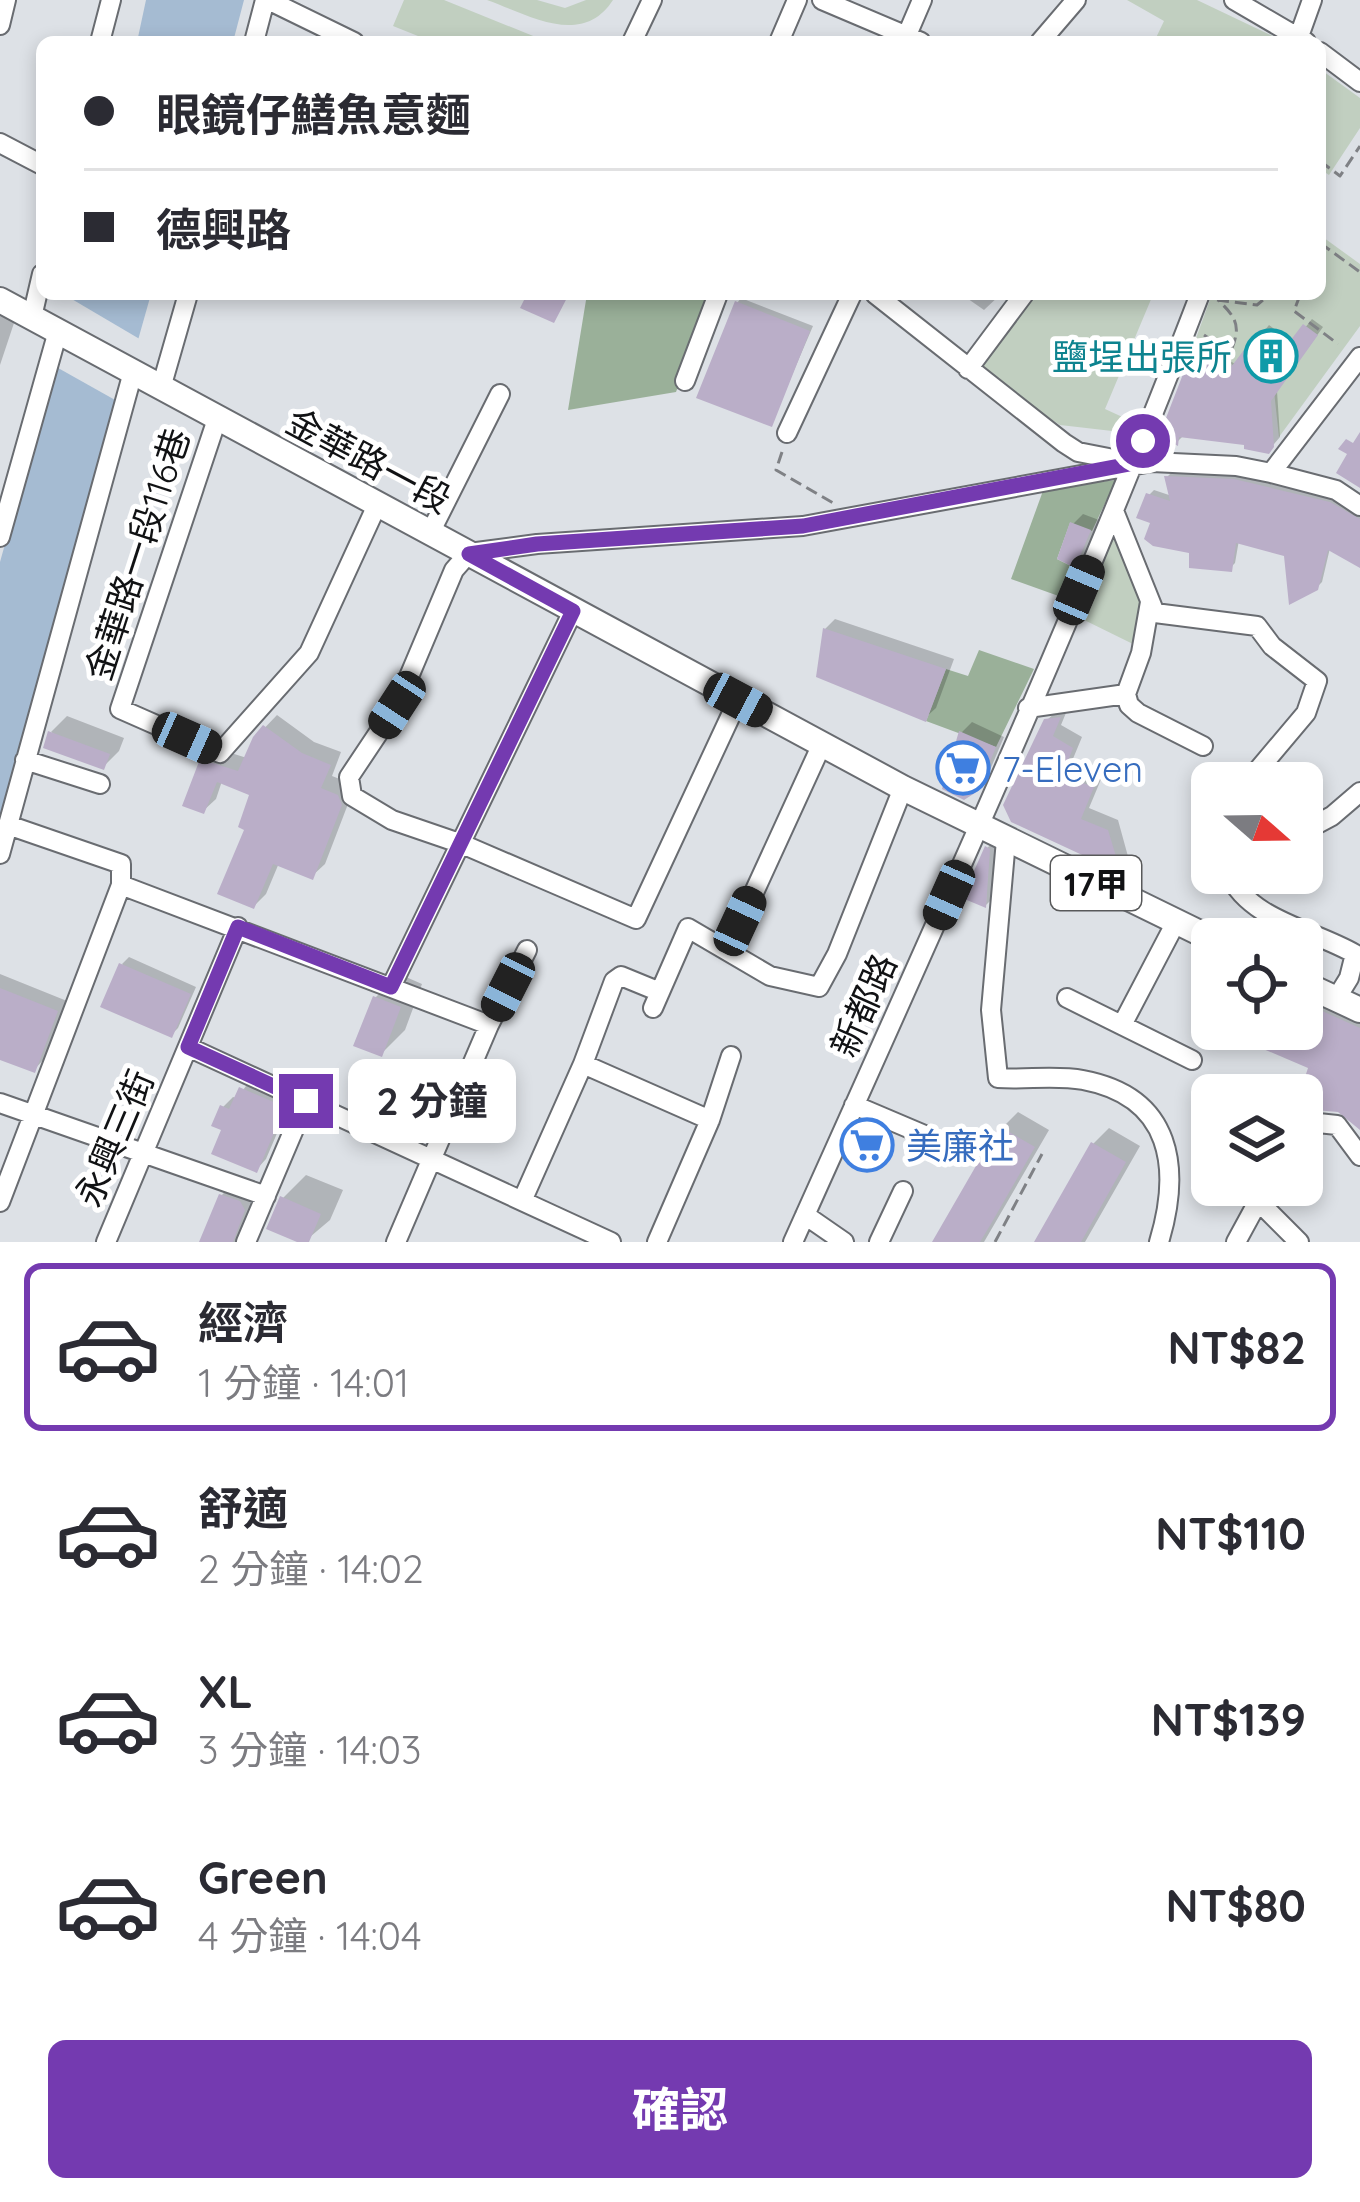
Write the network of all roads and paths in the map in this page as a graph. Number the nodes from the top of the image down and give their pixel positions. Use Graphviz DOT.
graph roads {
  1 [pos="5,0"];
  2 [pos="111,0"];
  3 [pos="266,0"];
  4 [pos="652,0"];
  5 [pos="797,0"];
  6 [pos="822,0"];
  7 [pos="922,0"];
  8 [pos="1076,0"];
  9 [pos="1234,0"];
  10 [pos="1312,0"];
  11 [pos="0,25"];
  12 [pos="102,36"];
  13 [pos="256,36"];
  14 [pos="341,36"];
  15 [pos="635,36"];
  16 [pos="781,36"];
  17 [pos="902,36"];
  18 [pos="912,36"];
  19 [pos="1045,36"];
  20 [pos="1294,36"];
  21 [pos="1302,36"];
  22 [pos="1326,56"];
  23 [pos="1360,82"];
  24 [pos="0,143"];
  25 [pos="1360,146"];
  26 [pos="36,163"];
  27 [pos="1326,166"];
  28 [pos="1326,247"];
  29 [pos="1360,272"];
  30 [pos="36,299"];
  31 [pos="0,300"];
  32 [pos="186,300"];
  33 [pos="716,300"];
  34 [pos="849,300"];
  35 [pos="882,300"];
  36 [pos="1020,300"];
  37 [pos="1198,300"];
  38 [pos="1217,300"];
  39 [pos="1217,300"];
  40 [pos="1263,300"];
  41 [pos="1299,300"];
  42 [pos="32,316"];
  43 [pos="60,332"];
  44 [pos="1204,335"];
  45 [pos="1338,344"];
  46 [pos="1358,364"];
  47 [pos="968,369"];
  48 [pos="134,372"];
  49 [pos="685,380"];
  50 [pos="161,388"];
  51 [pos="500,394"];
  52 [pos="217,419"];
  53 [pos="787,433"];
  54 [pos="1135,463"];
  55 [pos="1271,473"];
  56 [pos="377,505"];
  57 [pos="1360,506"];
  58 [pos="844,509"];
  59 [pos="1114,511"];
  60 [pos="430,532"];
  61 [pos="0,537"];
  62 [pos="469,554"];
  63 [pos="1150,602"];
  64 [pos="573,611"];
  65 [pos="1126,694"];
  66 [pos="738,700"];
  67 [pos="1028,708"];
  68 [pos="822,744"];
  69 [pos="1203,746"];
  70 [pos="26,760"];
  71 [pos="1265,762"];
  72 [pos="100,784"];
  73 [pos="903,788"];
  74 [pos="1360,792"];
  75 [pos="1323,818"];
  76 [pos="8,825"];
  77 [pos="980,826"];
  78 [pos="1006,840"];
  79 [pos="461,844"];
  80 [pos="0,854"];
  81 [pos="121,884"];
  82 [pos="1241,894"];
  83 [pos="1176,922"];
  84 [pos="238,927"];
  85 [pos="1191,929"];
  86 [pos="728,949"];
  87 [pos="527,950"];
  88 [pos="391,987"];
  89 [pos="1323,993"];
  90 [pos="1067,998"];
  91 [pos="1336,999"];
  92 [pos="1360,1010"];
  93 [pos="488,1024"];
  94 [pos="1122,1025"];
  95 [pos="188,1047"];
  96 [pos="731,1056"];
  97 [pos="1192,1060"];
  98 [pos="583,1064"];
  99 [pos="306,1101"];
  100 [pos="0,1103"];
  101 [pos="854,1105"];
  102 [pos="32,1113"];
  103 [pos="710,1120"];
  104 [pos="1323,1124"];
  105 [pos="927,1136"];
  106 [pos="144,1154"];
  107 [pos="1042,1154"];
  108 [pos="1360,1156"];
  109 [pos="431,1159"];
  110 [pos="903,1191"];
  111 [pos="266,1196"];
  112 [pos="522,1201"];
  113 [pos="0,1202"];
  114 [pos="1255,1206"];
  115 [pos="1272,1206"];
  116 [pos="806,1215"];
  117 [pos="599,1240"];
  118 [pos="106,1242"];
  119 [pos="246,1242"];
  120 [pos="396,1242"];
  121 [pos="657,1242"];
  122 [pos="794,1242"];
  123 [pos="844,1242"];
  124 [pos="879,1242"];
  125 [pos="995,1242"];
  126 [pos="1159,1242"];
  127 [pos="1236,1242"];
  128 [pos="1299,1242"];
  1 -- 11 [label="street"];
  2 -- 12 [label="street"];
  3 -- 13 [label="street"];
  3 -- 14 [label="street"];
  4 -- 15 [label="street"];
  5 -- 16 [label="street"];
  6 -- 17 [label="street"];
  7 -- 18 [label="street"];
  8 -- 19 [label="street"];
  9 -- 20 [label="street"];
  10 -- 21 [label="street"];
  22 -- 23 [label="street"];
  24 -- 26 [label="street"];
  25 -- 27 [label="path"];
  28 -- 29 [label="path"];
  30 -- 42 [label="street"];
  31 -- 42 [label="main road, 17甲"];
  32 -- 50 [label="street"];
  33 -- 49 [label="street"];
  34 -- 53 [label="street"];
  35 -- 47 [label="street"];
  36 -- 47 [label="street"];
  37 -- 54 [label="street, 新都路"];
  38 -- 40 [label="path"];
  39 -- 44 [label="path"];
  41 -- 45 [label="path"];
  42 -- 43 [label="main road, 17甲"];
  43 -- 48 [label="main road, 17甲"];
  43 -- 61 [label="street"];
  46 -- 55 [label="street"];
  47 -- 54 [label="street"];
  48 -- 50 [label="main road, 金華路一段 / 17甲"];
  48 -- 70 [label="street"];
  50 -- 52 [label="main road, 金華路一段 / 17甲"];
  51 -- 60 [label="street"];
  52 -- 56 [label="main road, 金華路一段 / 17甲"];
  52 -- 56 [label="street, 金華路一段116巷"];
  53 -- 58 [label="path"];
  54 -- 55 [label="street"];
  54 -- 59 [label="street, 新都路"];
  54 -- 62 [label="street"];
  55 -- 57 [label="street"];
  56 -- 60 [label="main road, 金華路一段 / 17甲"];
  59 -- 63 [label="street"];
  59 -- 67 [label="street, 新都路"];
  60 -- 62 [label="main road, 金華路一段 / 17甲"];
  62 -- 64 [label="main road, 金華路一段 / 17甲"];
  62 -- 79 [label="street"];
  63 -- 65 [label="street"];
  63 -- 71 [label="street"];
  64 -- 66 [label="main road, 金華路一段 / 17甲"];
  64 -- 79 [label="street"];
  65 -- 67 [label="street"];
  65 -- 69 [label="street"];
  66 -- 68 [label="main road, 金華路一段 / 17甲"];
  66 -- 79 [label="street"];
  67 -- 77 [label="street, 新都路"];
  68 -- 73 [label="main road, 金華路一段 / 17甲"];
  68 -- 86 [label="street"];
  70 -- 72 [label="street"];
  70 -- 76 [label="street"];
  73 -- 77 [label="main road, 金華路一段 / 17甲"];
  73 -- 86 [label="street"];
  74 -- 75 [label="street"];
  76 -- 80 [label="street"];
  76 -- 81 [label="street"];
  77 -- 78 [label="main road, 金華路一段 / 17甲"];
  77 -- 101 [label="street, 新都路"];
  78 -- 83 [label="main road, 金華路一段 / 17甲"];
  78 -- 126 [label="street"];
  79 -- 88 [label="street"];
  81 -- 84 [label="street"];
  81 -- 102 [label="street"];
  82 -- 91 [label="street"];
  83 -- 85 [label="main road, 金華路一段 / 17甲"];
  83 -- 94 [label="street"];
  84 -- 88 [label="street"];
  84 -- 95 [label="street, 永興三街"];
  86 -- 98 [label="street"];
  87 -- 93 [label="street"];
  88 -- 93 [label="street"];
  89 -- 91 [label="main road"];
  90 -- 94 [label="street"];
  91 -- 92 [label="main road"];
  93 -- 109 [label="street"];
  94 -- 97 [label="street"];
  95 -- 99 [label="street"];
  95 -- 106 [label="street, 永興三街"];
  96 -- 103 [label="street"];
  98 -- 103 [label="street"];
  98 -- 112 [label="street"];
  99 -- 109 [label="street"];
  99 -- 111 [label="street"];
  100 -- 102 [label="street"];
  101 -- 105 [label="street"];
  101 -- 116 [label="street, 新都路"];
  102 -- 106 [label="street"];
  102 -- 113 [label="street"];
  103 -- 121 [label="street"];
  104 -- 108 [label="street"];
  106 -- 111 [label="street"];
  106 -- 118 [label="street, 永興三街"];
  107 -- 125 [label="path"];
  109 -- 112 [label="street"];
  109 -- 120 [label="street"];
  110 -- 124 [label="street"];
  111 -- 119 [label="street"];
  112 -- 117 [label="street"];
  114 -- 127 [label="street"];
  115 -- 128 [label="street"];
  116 -- 122 [label="street, 新都路"];
  116 -- 123 [label="street"];
}
